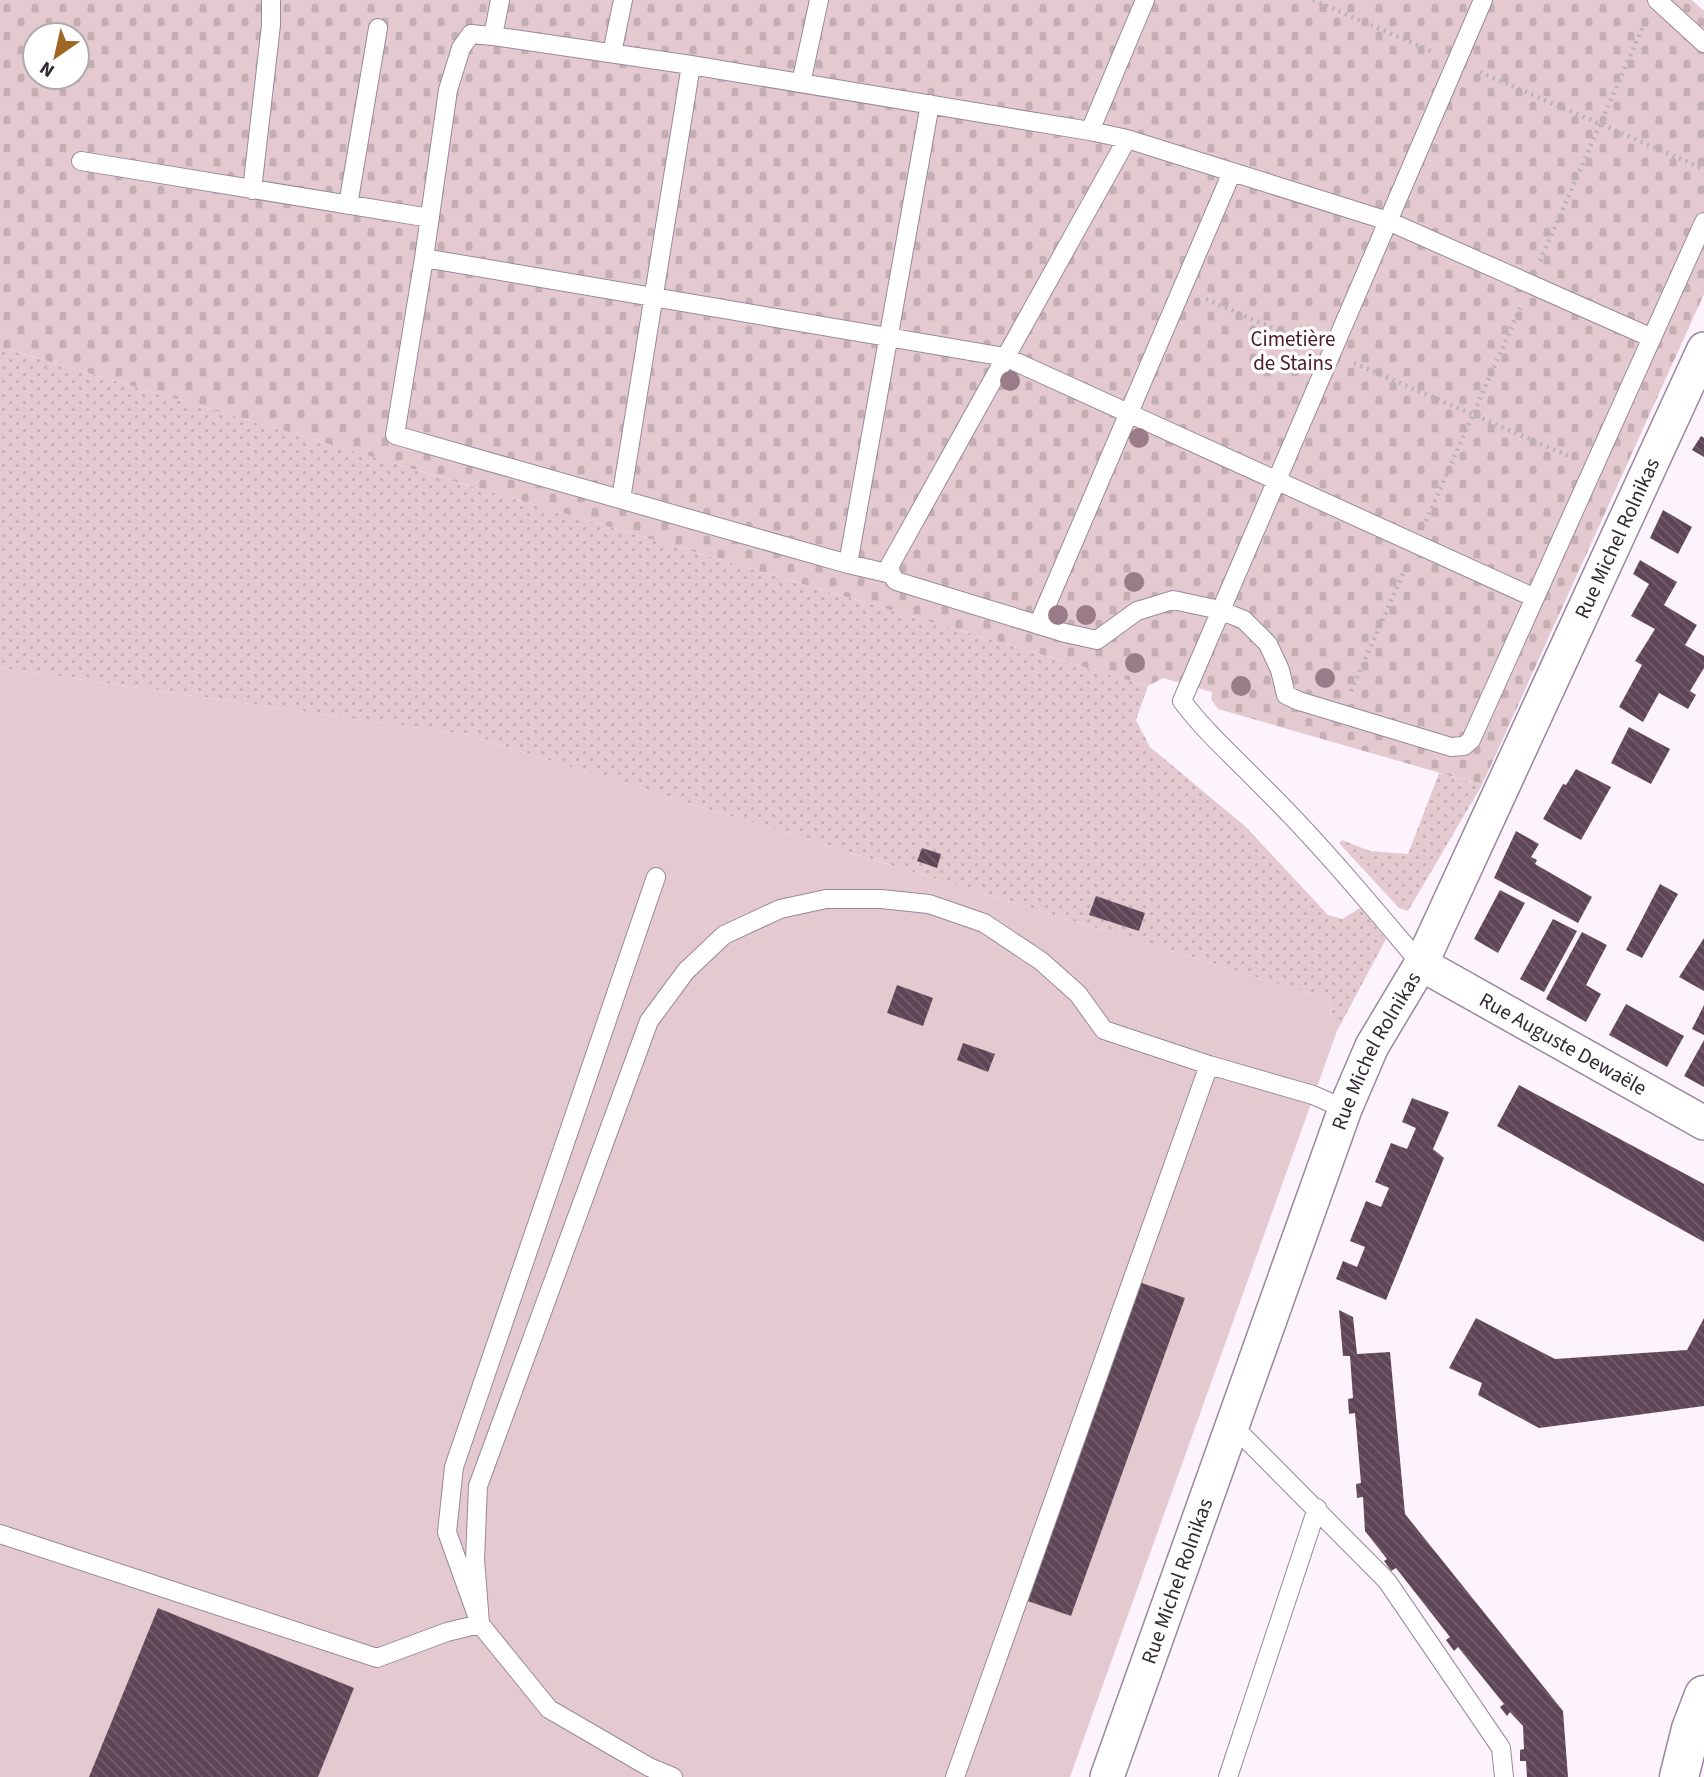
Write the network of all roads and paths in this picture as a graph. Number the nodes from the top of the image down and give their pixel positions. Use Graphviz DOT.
graph roads {
  1 [pos="271,0"];
  2 [pos="500,0"];
  3 [pos="623,0"];
  4 [pos="819,0"];
  5 [pos="1145,0"];
  6 [pos="1313,0"];
  7 [pos="1483,0"];
  8 [pos="1653,6"];
  9 [pos="378,28"];
  10 [pos="493,36"];
  11 [pos="1704,43"];
  12 [pos="612,53"];
  13 [pos="1456,62"];
  14 [pos="691,65"];
  15 [pos="801,83"];
  16 [pos="930,104"];
  17 [pos="1600,124"];
  18 [pos="1090,131"];
  19 [pos="1127,139"];
  20 [pos="81,161"];
  21 [pos="1704,169"];
  22 [pos="1233,172"];
  23 [pos="252,190"];
  24 [pos="348,205"];
  25 [pos="430,218"];
  26 [pos="1388,221"];
  27 [pos="1704,222"];
  28 [pos="424,258"];
  29 [pos="1530,284"];
  30 [pos="1182,289"];
  31 [pos="653,298"];
  32 [pos="889,338"];
  33 [pos="1652,338"];
  34 [pos="1704,349"];
  35 [pos="1331,353"];
  36 [pos="1005,357"];
  37 [pos="1128,413"];
  38 [pos="1473,415"];
  39 [pos="1594,467"];
  40 [pos="1275,480"];
  41 [pos="621,499"];
  42 [pos="1416,543"];
  43 [pos="848,564"];
  44 [pos="891,574"];
  45 [pos="1535,598"];
  46 [pos="1220,610"];
  47 [pos="1038,625"];
  48 [pos="1341,714"];
  49 [pos="656,877"];
  50 [pos="1421,964"];
  51 [pos="1209,1065"];
  52 [pos="1345,1109"];
  53 [pos="1704,1123"];
  54 [pos="1233,1426"];
  55 [pos="1317,1508"];
  56 [pos="0,1534"];
  57 [pos="480,1625"];
  58 [pos="1704,1695"];
  59 [pos="648,1772"];
  60 [pos="673,1777"];
  61 [pos="955,1777"];
  62 [pos="1107,1777"];
  63 [pos="1228,1777"];
  64 [pos="1504,1777"];
  65 [pos="1679,1777"];
  1 -- 23 [label="lane"];
  2 -- 10 [label="lane"];
  3 -- 12 [label="lane"];
  4 -- 15 [label="lane"];
  5 -- 18 [label="lane"];
  6 -- 13 [label="path"];
  7 -- 13 [label="lane"];
  8 -- 11 [label="lane"];
  8 -- 17 [label="path"];
  9 -- 24 [label="lane"];
  10 -- 12 [label="lane"];
  10 -- 25 [label="lane"];
  12 -- 14 [label="lane"];
  13 -- 17 [label="path"];
  13 -- 26 [label="lane"];
  14 -- 15 [label="lane"];
  14 -- 31 [label="lane"];
  15 -- 16 [label="lane"];
  16 -- 18 [label="lane"];
  16 -- 32 [label="lane"];
  17 -- 21 [label="path"];
  17 -- 29 [label="path"];
  18 -- 19 [label="lane"];
  19 -- 22 [label="lane"];
  19 -- 36 [label="lane"];
  20 -- 23 [label="lane"];
  22 -- 26 [label="lane"];
  22 -- 30 [label="lane"];
  23 -- 24 [label="lane"];
  24 -- 25 [label="lane"];
  25 -- 28 [label="lane"];
  26 -- 29 [label="lane"];
  26 -- 35 [label="lane"];
  27 -- 33 [label="lane"];
  28 -- 31 [label="lane"];
  28 -- 41 [label="lane"];
  29 -- 33 [label="lane"];
  29 -- 38 [label="path"];
  30 -- 35 [label="path"];
  30 -- 37 [label="lane"];
  31 -- 32 [label="lane"];
  31 -- 41 [label="lane"];
  32 -- 36 [label="lane"];
  32 -- 43 [label="lane"];
  33 -- 39 [label="lane"];
  34 -- 50 [label="street, Rue Michel Rolnikas"];
  35 -- 38 [label="path"];
  35 -- 40 [label="lane"];
  36 -- 37 [label="lane"];
  36 -- 44 [label="lane"];
  37 -- 40 [label="lane"];
  37 -- 47 [label="lane"];
  38 -- 39 [label="path"];
  38 -- 42 [label="path"];
  39 -- 45 [label="lane"];
  40 -- 42 [label="lane"];
  40 -- 46 [label="lane"];
  41 -- 43 [label="lane"];
  42 -- 45 [label="lane"];
  42 -- 48 [label="path"];
  43 -- 44 [label="lane"];
  44 -- 47 [label="lane"];
  45 -- 48 [label="lane"];
  46 -- 47 [label="lane"];
  46 -- 48 [label="lane"];
  46 -- 50 [label="lane"];
  49 -- 57 [label="lane"];
  50 -- 52 [label="street, Rue Michel Rolnikas"];
  50 -- 53 [label="street, Rue Auguste Dewaële"];
  51 -- 52 [label="lane"];
  51 -- 57 [label="lane"];
  51 -- 61 [label="lane"];
  52 -- 54 [label="street, Rue Michel Rolnikas"];
  54 -- 55 [label="lane"];
  54 -- 62 [label="street, Rue Michel Rolnikas"];
  55 -- 63 [label="lane"];
  55 -- 64 [label="lane"];
  56 -- 57 [label="lane"];
  57 -- 59 [label="lane"];
  58 -- 65 [label="main road"];
  59 -- 60 [label="lane"];
}
